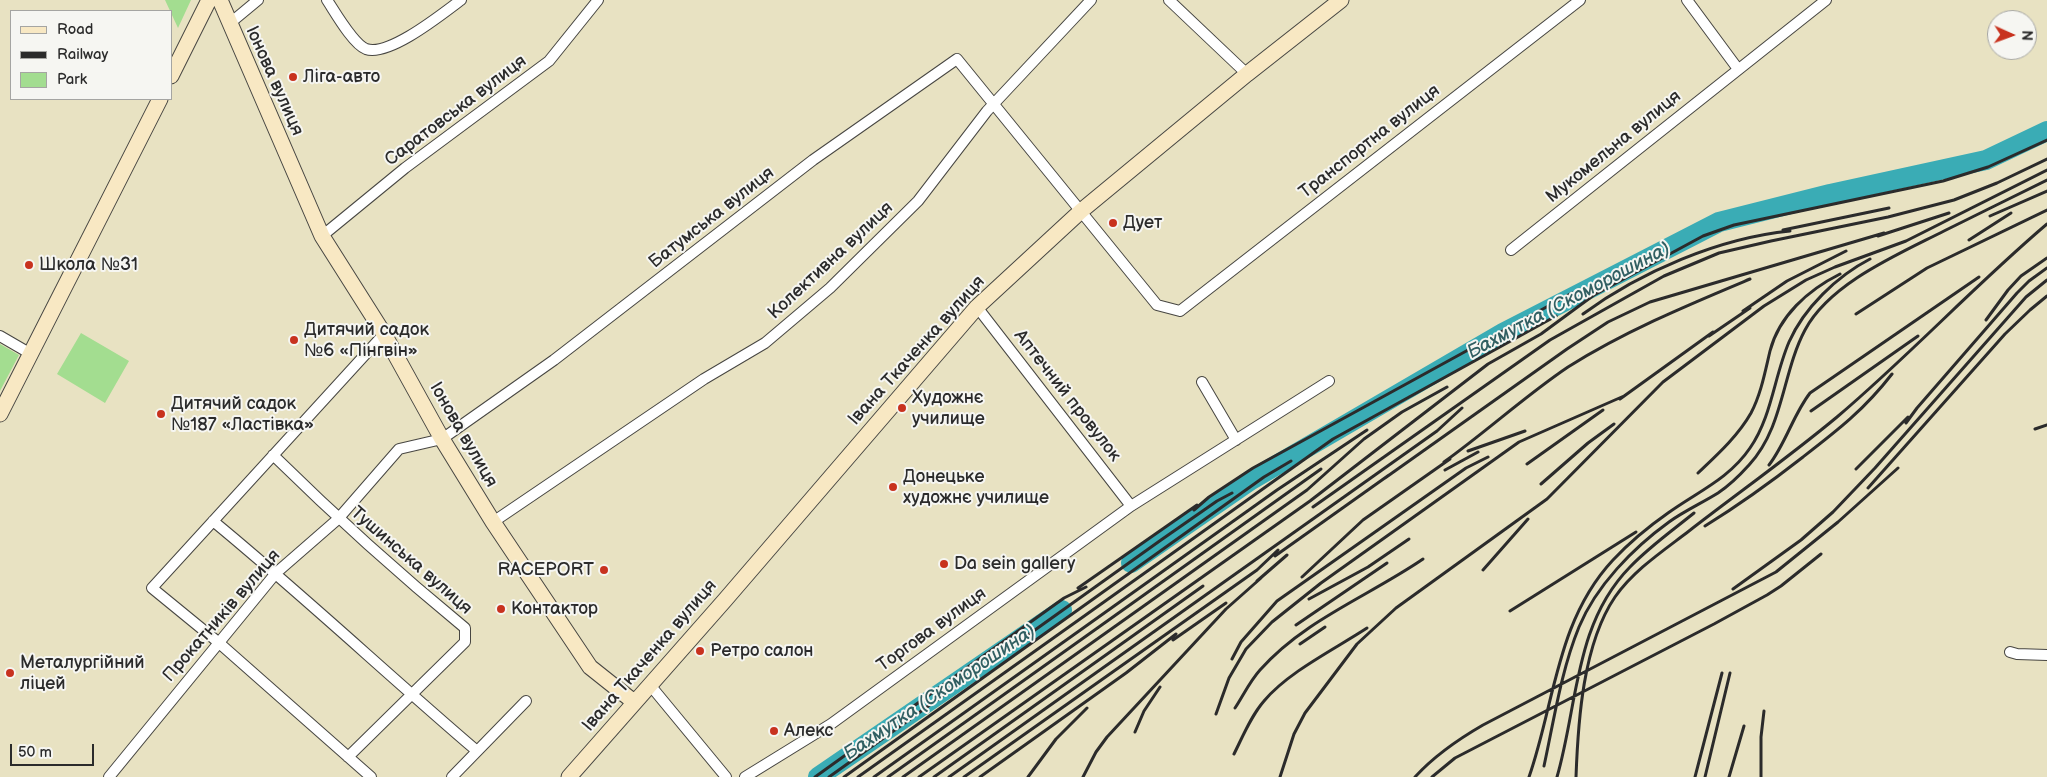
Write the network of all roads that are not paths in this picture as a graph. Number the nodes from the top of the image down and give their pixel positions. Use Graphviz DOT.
graph roads {
  1 [pos="209,0"];
  2 [pos="220,0"];
  3 [pos="258,0"];
  4 [pos="327,0"];
  5 [pos="461,0"];
  6 [pos="598,0"];
  7 [pos="1091,0"];
  8 [pos="1169,0"];
  9 [pos="1342,0"];
  10 [pos="1580,0"];
  11 [pos="1687,0"];
  12 [pos="1826,0"];
  13 [pos="229,24"];
  14 [pos="1738,69"];
  15 [pos="172,74"];
  16 [pos="1247,74"];
  17 [pos="159,100"];
  18 [pos="993,104"];
  19 [pos="1081,211"];
  20 [pos="322,236"];
  21 [pos="1511,250"];
  22 [pos="977,307"];
  23 [pos="384,334"];
  24 [pos="0,336"];
  25 [pos="31,354"];
  26 [pos="1329,381"];
  27 [pos="1202,382"];
  28 [pos="0,414"];
  29 [pos="442,440"];
  30 [pos="1236,440"];
  31 [pos="273,455"];
  32 [pos="1131,506"];
  33 [pos="338,519"];
  34 [pos="213,521"];
  35 [pos="493,522"];
  36 [pos="276,573"];
  37 [pos="218,642"];
  38 [pos="2010,652"];
  39 [pos="2047,655"];
  40 [pos="650,685"];
  41 [pos="411,694"];
  42 [pos="526,701"];
  43 [pos="634,702"];
  44 [pos="477,751"];
  45 [pos="348,757"];
  46 [pos="109,777"];
  47 [pos="372,777"];
  48 [pos="452,777"];
  49 [pos="570,777"];
  50 [pos="726,777"];
  51 [pos="746,777"];
  1 -- 15 [label="main road"];
  2 -- 13 [label="main road, Іонова вулиця"];
  3 -- 13 [label="street"];
  4 -- 5 [label="street"];
  6 -- 20 [label="street, Саратовська вулиця"];
  7 -- 18 [label="street, Колективна вулиця"];
  8 -- 16 [label="street"];
  9 -- 16 [label="main road, Івана Ткаченка вулиця"];
  10 -- 19 [label="street, Транспортна вулиця"];
  11 -- 14 [label="street"];
  12 -- 14 [label="street, Мукомельна вулиця"];
  13 -- 20 [label="main road, Іонова вулиця"];
  14 -- 21 [label="street, Мукомельна вулиця"];
  16 -- 19 [label="main road, Івана Ткаченка вулиця"];
  17 -- 25 [label="main road"];
  18 -- 19 [label="street"];
  18 -- 29 [label="street, Батумська вулиця"];
  18 -- 35 [label="street, Колективна вулиця"];
  19 -- 22 [label="main road, Івана Ткаченка вулиця"];
  20 -- 23 [label="main road, Іонова вулиця"];
  22 -- 32 [label="street, Аптечний провулок"];
  22 -- 40 [label="main road, Івана Ткаченка вулиця"];
  23 -- 29 [label="main road, Іонова вулиця"];
  23 -- 31 [label="street"];
  24 -- 25 [label="street"];
  25 -- 28 [label="main road"];
  26 -- 30 [label="street"];
  27 -- 30 [label="street"];
  29 -- 33 [label="street, Прокатників вулиця"];
  29 -- 35 [label="main road, Іонова вулиця"];
  30 -- 32 [label="street, Торгова вулиця"];
  31 -- 33 [label="street, Тушинська вулиця"];
  31 -- 34 [label="street"];
  32 -- 51 [label="street, Торгова вулиця"];
  33 -- 36 [label="street, Прокатників вулиця"];
  33 -- 41 [label="street, Тушинська вулиця"];
  34 -- 36 [label="street"];
  34 -- 37 [label="street"];
  35 -- 43 [label="main road, Іонова вулиця"];
  36 -- 37 [label="street, Прокатників вулиця"];
  36 -- 41 [label="street"];
  37 -- 45 [label="street"];
  37 -- 46 [label="street, Прокатників вулиця"];
  38 -- 39 [label="street"];
  40 -- 43 [label="main road, Івана Ткаченка вулиця"];
  40 -- 50 [label="street"];
  41 -- 44 [label="street"];
  41 -- 45 [label="street, Тушинська вулиця"];
  42 -- 44 [label="street"];
  43 -- 49 [label="main road, Івана Ткаченка вулиця"];
  44 -- 48 [label="street"];
  45 -- 47 [label="street"];
}
